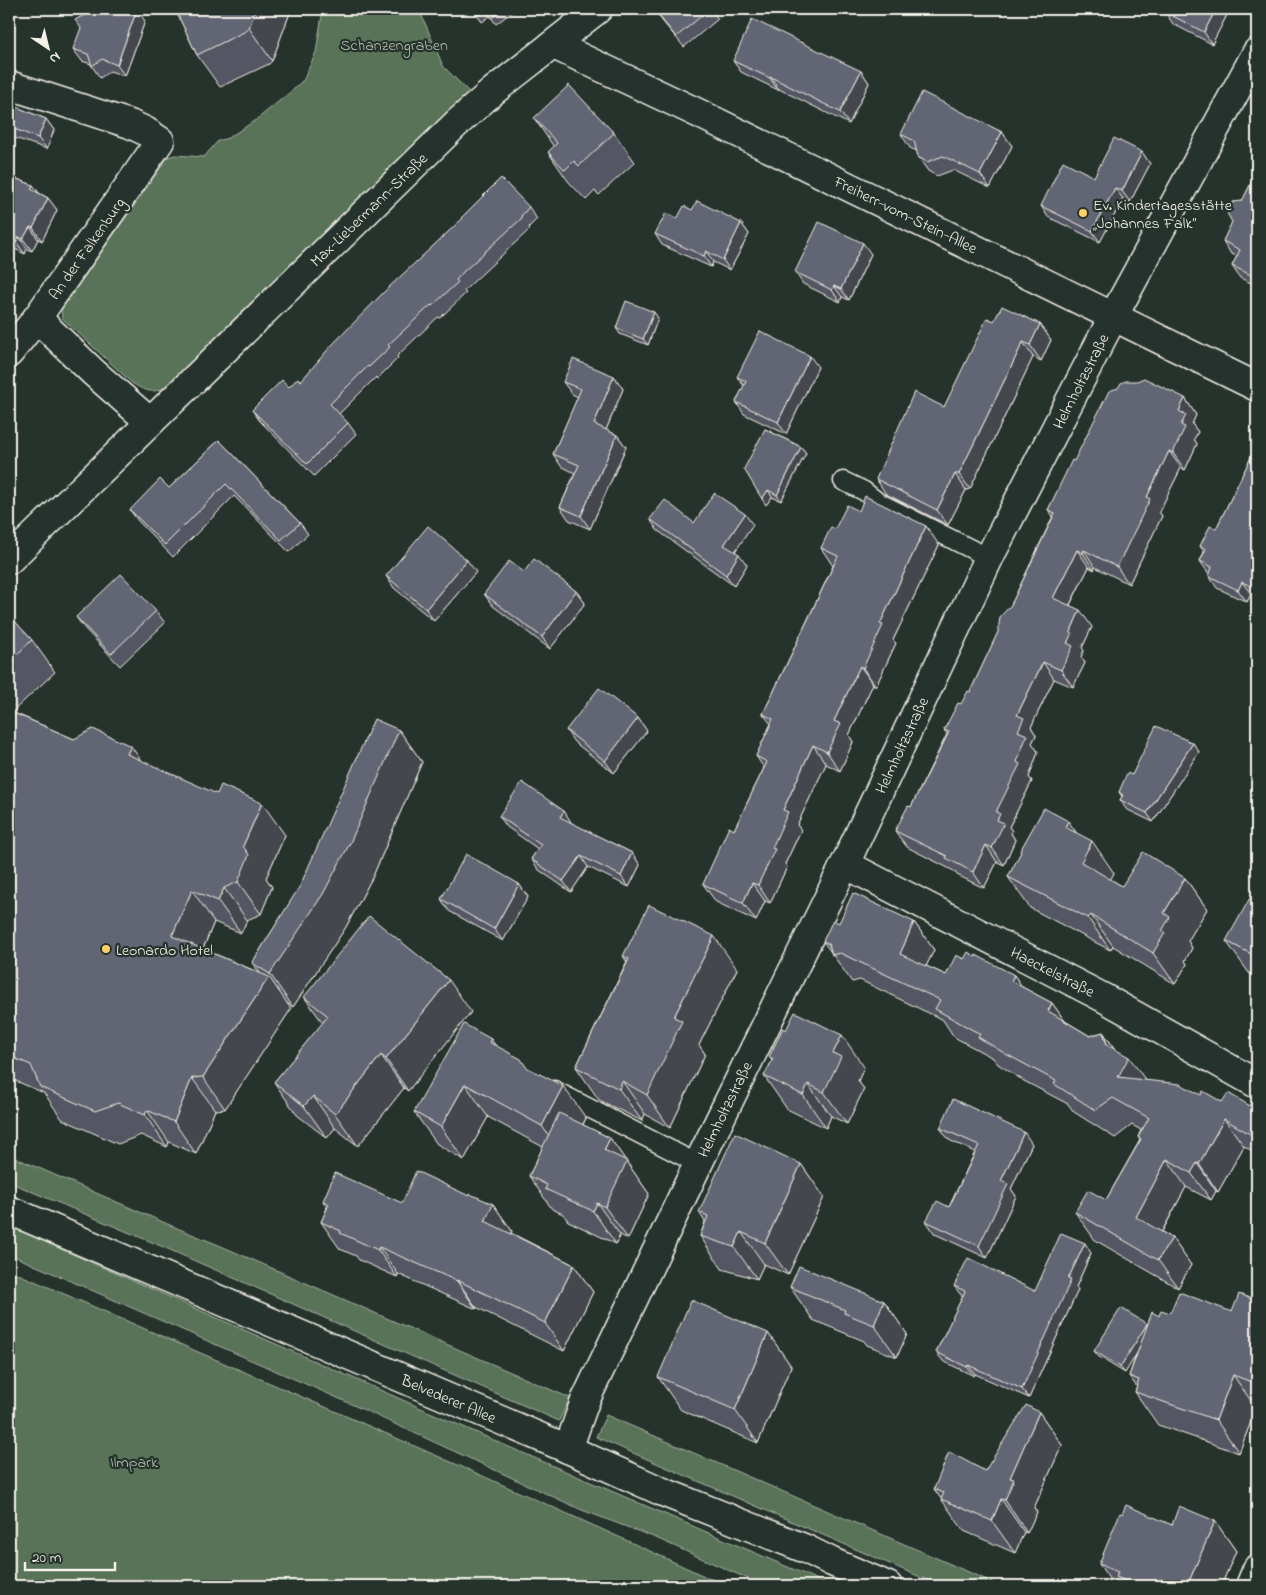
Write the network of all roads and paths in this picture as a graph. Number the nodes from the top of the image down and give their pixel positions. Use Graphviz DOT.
graph roads {
  1 [pos="598,9"];
  2 [pos="554,45"];
  3 [pos="1257,52"];
  4 [pos="9,85"];
  5 [pos="1114,315"];
  6 [pos="37,318"];
  7 [pos="9,353"];
  8 [pos="1257,387"];
  9 [pos="150,422"];
  10 [pos="843,482"];
  11 [pos="989,558"];
  12 [pos="9,560"];
  13 [pos="845,864"];
  14 [pos="1257,1084"];
  15 [pos="554,1090"];
  16 [pos="698,1164"];
  17 [pos="9,1210"];
  18 [pos="568,1449"];
  19 [pos="1257,1570"];
  20 [pos="888,1586"];
  21 [pos="1250,1586"];
  1 -- 2 [label="street, Max-Liebermann-Straße"];
  2 -- 5 [label="street, Freiherr-vom-Stein-Allee"];
  2 -- 9 [label="street, Max-Liebermann-Straße"];
  3 -- 5 [label="street, Helmholtzstraße"];
  4 -- 6 [label="street, An der Falkenburg"];
  5 -- 8 [label="street, Freiherr-vom-Stein-Allee"];
  5 -- 11 [label="street, Helmholtzstraße"];
  6 -- 7 [label="street, An der Falkenburg"];
  6 -- 9 [label="street"];
  9 -- 12 [label="street, Max-Liebermann-Straße"];
  10 -- 11 [label="lane"];
  11 -- 13 [label="street, Helmholtzstraße"];
  13 -- 14 [label="street, Haeckelstraße"];
  13 -- 16 [label="street, Helmholtzstraße"];
  15 -- 16 [label="lane"];
  16 -- 18 [label="street, Helmholtzstraße"];
  17 -- 18 [label="street, Belvederer Allee"];
  18 -- 20 [label="street, Belvederer Allee"];
  19 -- 21 [label="street"];
}
